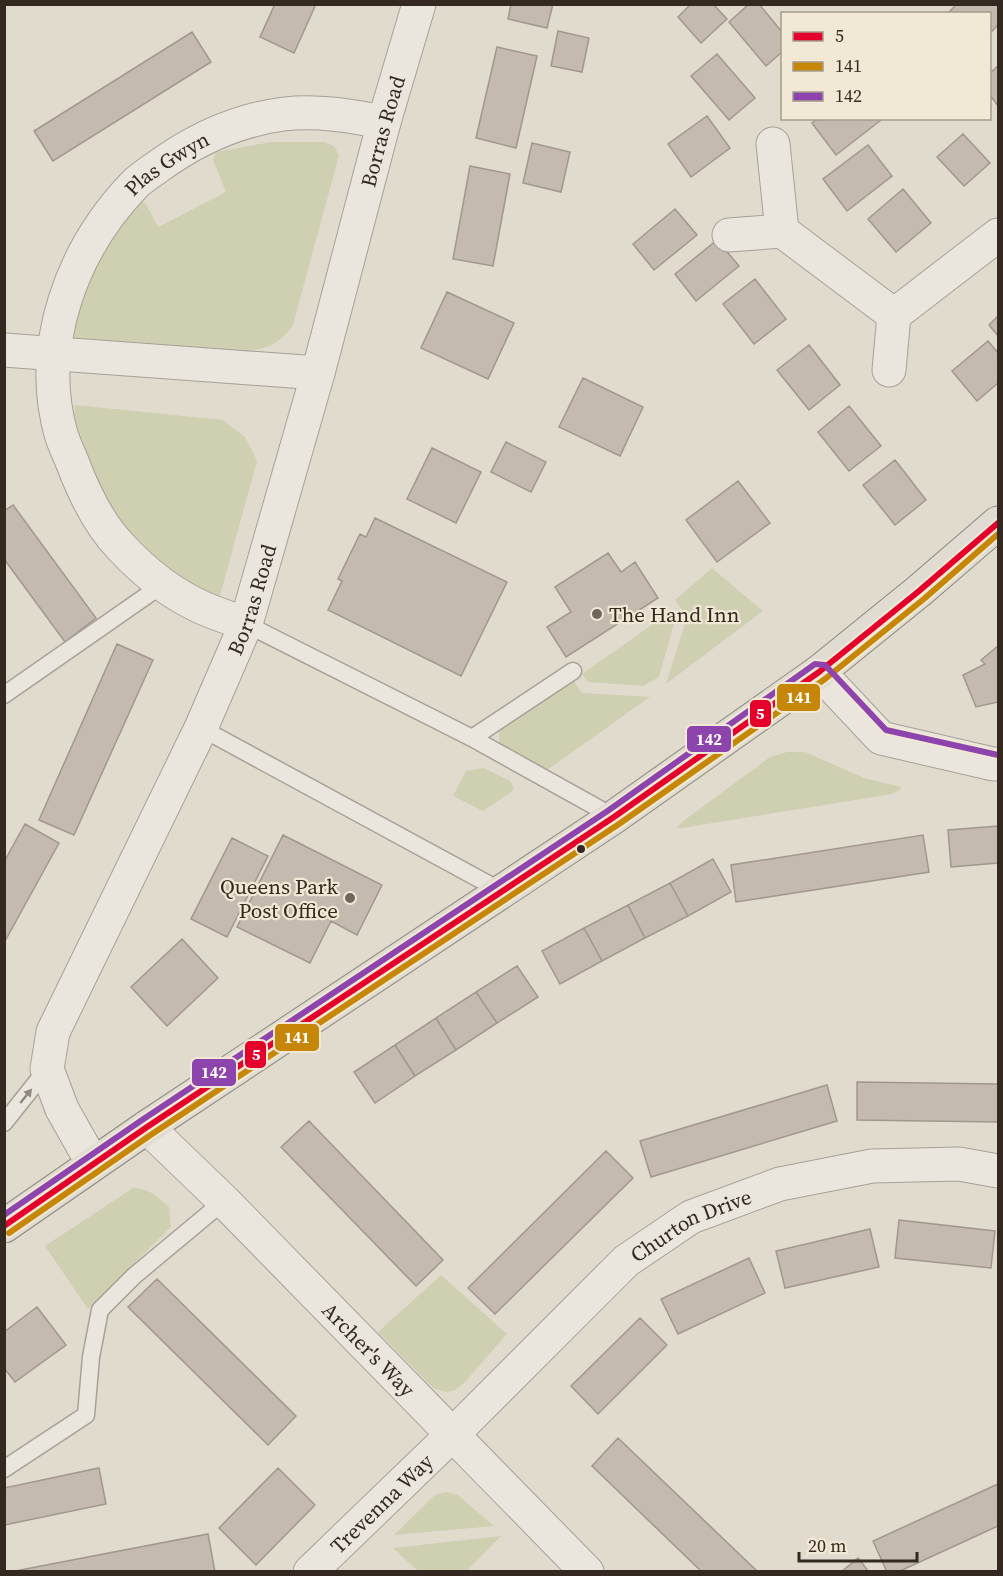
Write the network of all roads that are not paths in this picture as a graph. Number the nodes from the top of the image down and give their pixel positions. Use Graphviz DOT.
graph roads {
  1 [pos="419,4"];
  2 [pos="384,122"];
  3 [pos="773,144"];
  4 [pos="782,231"];
  5 [pos="729,235"];
  6 [pos="999,235"];
  7 [pos="894,315"];
  8 [pos="4,350"];
  9 [pos="54,354"];
  10 [pos="889,370"];
  11 [pos="318,373"];
  12 [pos="999,523"];
  13 [pos="162,585"];
  14 [pos="246,624"];
  15 [pos="573,671"];
  16 [pos="819,672"];
  17 [pos="4,695"];
  18 [pos="201,728"];
  19 [pos="472,738"];
  20 [pos="999,764"];
  21 [pos="614,817"];
  22 [pos="503,891"];
  23 [pos="47,1069"];
  24 [pos="4,1123"];
  25 [pos="147,1127"];
  26 [pos="93,1164"];
  27 [pos="999,1171"];
  28 [pos="224,1201"];
  29 [pos="4,1226"];
  30 [pos="452,1435"];
  31 [pos="4,1469"];
  32 [pos="310,1572"];
  33 [pos="587,1572"];
  1 -- 2 [label="street, Borras Road"];
  2 -- 9 [label="street, Plas Gwyn"];
  2 -- 11 [label="street, Borras Road"];
  3 -- 4 [label="street"];
  4 -- 5 [label="street"];
  4 -- 7 [label="street"];
  6 -- 7 [label="street"];
  7 -- 10 [label="street"];
  8 -- 9 [label="street"];
  9 -- 11 [label="street"];
  9 -- 13 [label="street, Plas Gwyn"];
  11 -- 14 [label="street, Borras Road"];
  12 -- 16 [label="main road"];
  13 -- 14 [label="street, Plas Gwyn"];
  13 -- 17 [label="lane"];
  14 -- 18 [label="street, Borras Road"];
  14 -- 19 [label="lane"];
  15 -- 19 [label="lane"];
  16 -- 20 [label="street"];
  16 -- 21 [label="main road"];
  18 -- 22 [label="lane"];
  18 -- 23 [label="street, Borras Road"];
  19 -- 21 [label="lane"];
  21 -- 22 [label="main road"];
  22 -- 25 [label="main road"];
  24 -- 23 [label="lane, one-way"];
  23 -- 26 [label="street, Borras Road"];
  25 -- 26 [label="main road"];
  25 -- 28 [label="street, Archer's Way"];
  26 -- 29 [label="main road"];
  27 -- 30 [label="street, Churton Drive"];
  28 -- 30 [label="street, Archer's Way"];
  28 -- 31 [label="lane"];
  30 -- 32 [label="street, Trevenna Way"];
  30 -- 33 [label="street, Archer's Way"];
}
